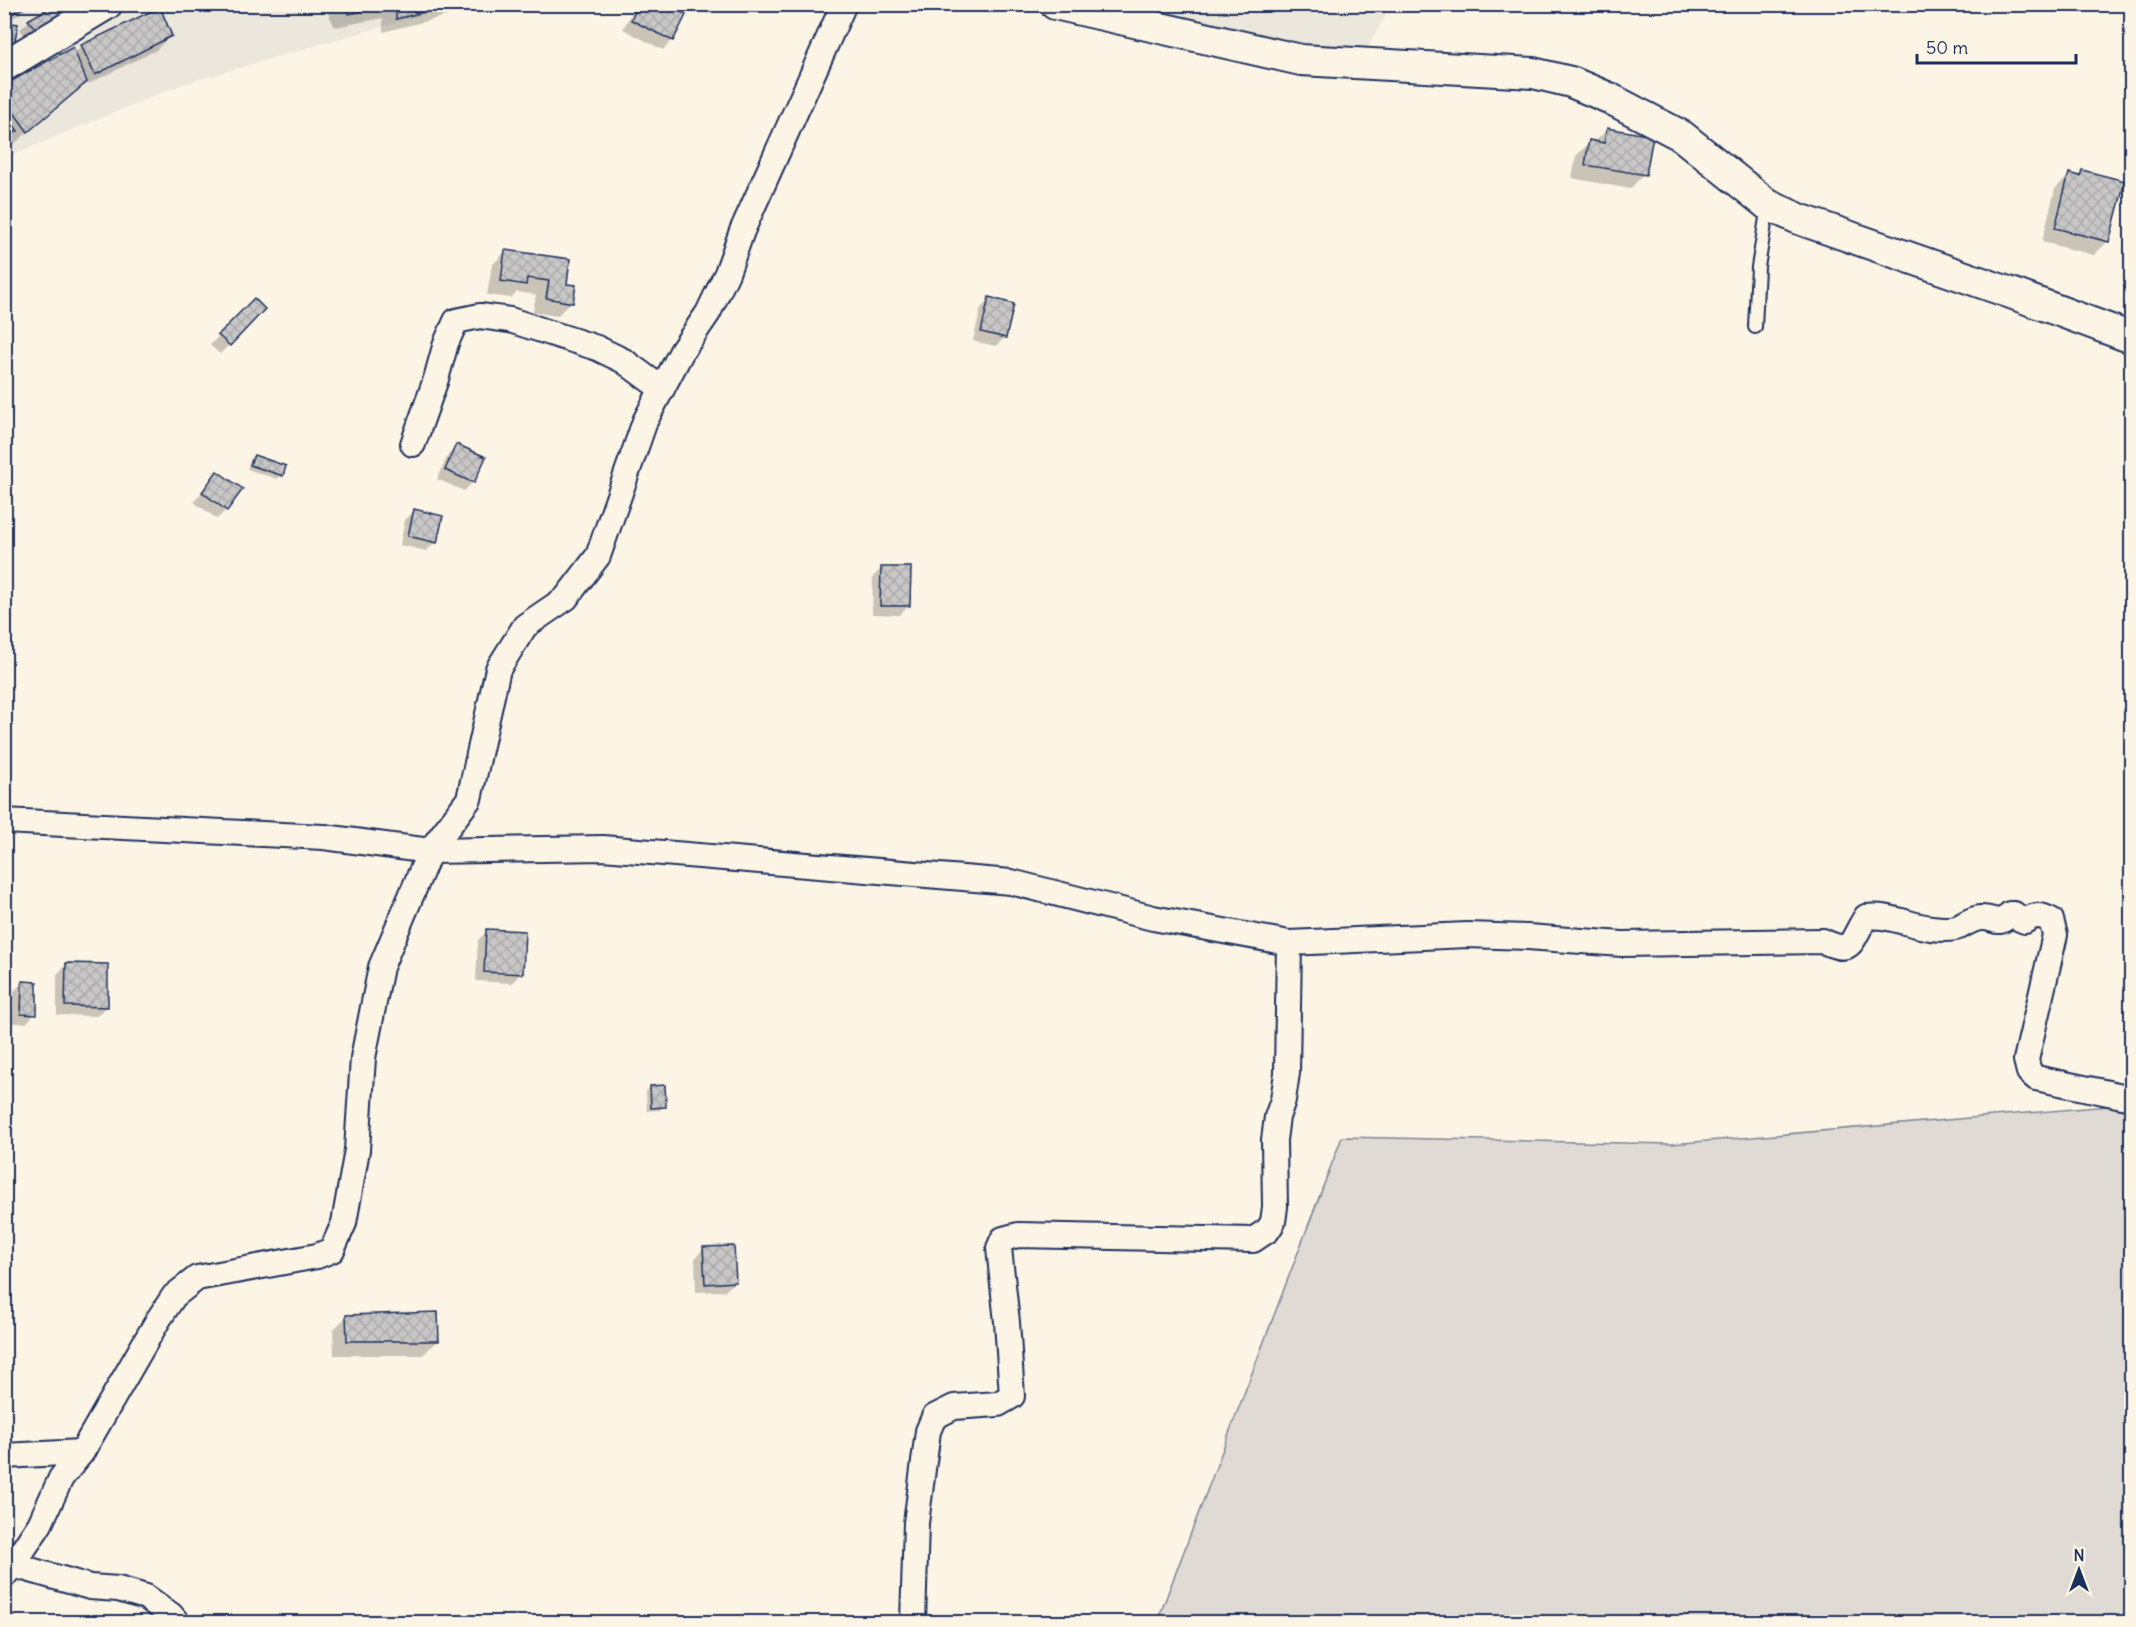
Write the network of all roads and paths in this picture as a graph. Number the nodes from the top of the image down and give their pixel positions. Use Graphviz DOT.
graph roads {
  1 [pos="107,4"];
  2 [pos="844,4"];
  3 [pos="1054,4"];
  4 [pos="4,66"];
  5 [pos="1768,205"];
  6 [pos="1755,327"];
  7 [pos="2132,338"];
  8 [pos="662,389"];
  9 [pos="413,444"];
  10 [pos="4,821"];
  11 [pos="430,851"];
  12 [pos="1289,943"];
  13 [pos="2132,1098"];
  14 [pos="82,1452"];
  15 [pos="4,1456"];
  16 [pos="9,1570"];
  17 [pos="177,1623"];
  18 [pos="913,1623"];
  1 -- 4 [label="street"];
  2 -- 8 [label="street"];
  3 -- 5 [label="street"];
  5 -- 6 [label="lane"];
  5 -- 7 [label="street"];
  8 -- 9 [label="street"];
  8 -- 11 [label="street"];
  10 -- 11 [label="street"];
  11 -- 12 [label="street"];
  11 -- 14 [label="street"];
  12 -- 13 [label="street"];
  12 -- 18 [label="street"];
  14 -- 15 [label="street"];
  14 -- 16 [label="street"];
  16 -- 17 [label="street"];
}
